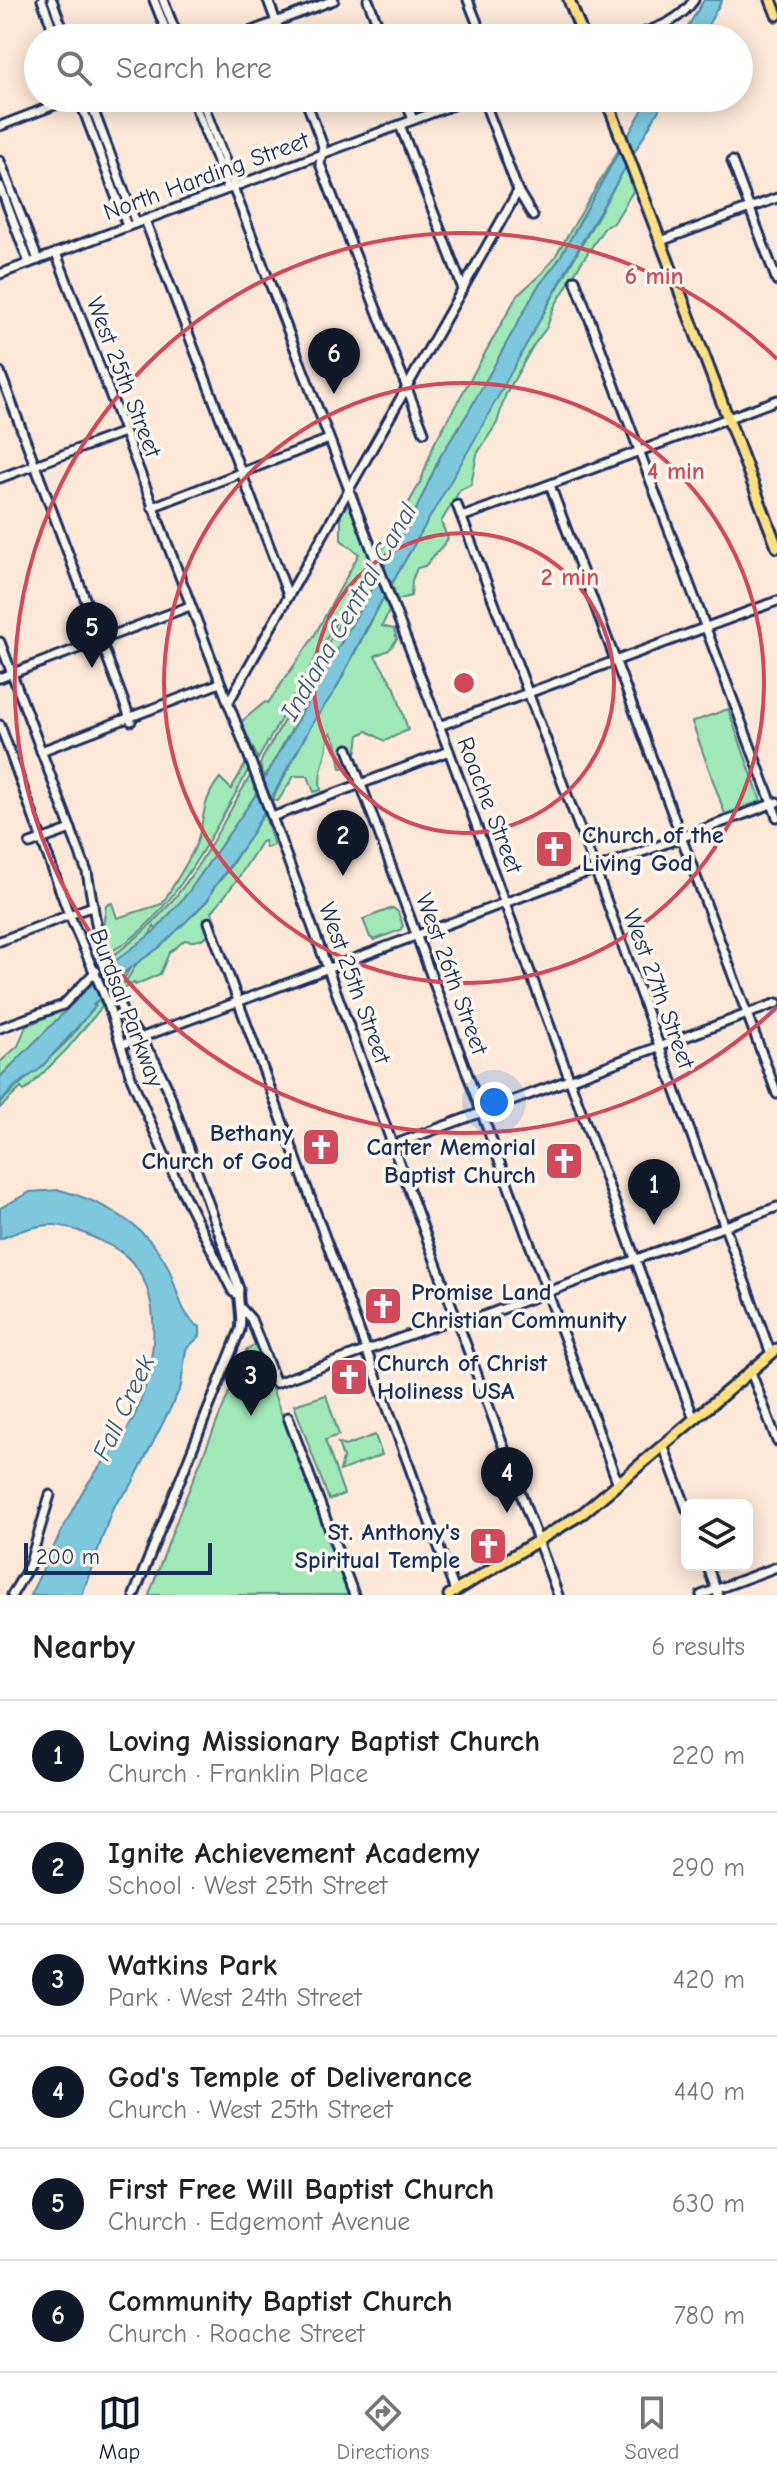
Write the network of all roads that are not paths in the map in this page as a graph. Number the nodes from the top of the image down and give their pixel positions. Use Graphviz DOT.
graph roads {
  1 [pos="42,0"];
  2 [pos="52,0"];
  3 [pos="154,0"];
  4 [pos="163,0"];
  5 [pos="268,0"];
  6 [pos="334,0"];
  7 [pos="368,0"];
  8 [pos="468,0"];
  9 [pos="569,0"];
  10 [pos="694,0"];
  11 [pos="771,0"];
  12 [pos="777,15"];
  13 [pos="276,22"];
  14 [pos="51,24"];
  15 [pos="61,24"];
  16 [pos="163,24"];
  17 [pos="172,24"];
  18 [pos="271,24"];
  19 [pos="377,24"];
  20 [pos="477,24"];
  21 [pos="578,24"];
  22 [pos="667,24"];
  23 [pos="38,112"];
  24 [pos="82,112"];
  25 [pos="95,112"];
  26 [pos="198,112"];
  27 [pos="206,112"];
  28 [pos="310,112"];
  29 [pos="410,112"];
  30 [pos="434,112"];
  31 [pos="488,112"];
  32 [pos="611,112"];
  33 [pos="413,120"];
  34 [pos="400,125"];
  35 [pos="0,126"];
  36 [pos="321,154"];
  37 [pos="0,161"];
  38 [pos="732,161"];
  39 [pos="0,186"];
  40 [pos="232,188"];
  41 [pos="518,191"];
  42 [pos="777,198"];
  43 [pos="750,208"];
  44 [pos="533,216"];
  45 [pos="141,221"];
  46 [pos="127,226"];
  47 [pos="661,241"];
  48 [pos="56,253"];
  49 [pos="38,260"];
  50 [pos="29,263"];
  51 [pos="0,274"];
  52 [pos="575,280"];
  53 [pos="777,281"];
  54 [pos="463,289"];
  55 [pos="0,372"];
  56 [pos="407,388"];
  57 [pos="777,400"];
  58 [pos="728,418"];
  59 [pos="124,432"];
  60 [pos="424,432"];
  61 [pos="329,439"];
  62 [pos="639,451"];
  63 [pos="35,465"];
  64 [pos="241,473"];
  65 [pos="0,478"];
  66 [pos="550,485"];
  67 [pos="349,489"];
  68 [pos="457,505"];
  69 [pos="152,507"];
  70 [pos="462,517"];
  71 [pos="777,547"];
  72 [pos="288,595"];
  73 [pos="777,601"];
  74 [pos="190,606"];
  75 [pos="706,628"];
  76 [pos="101,639"];
  77 [pos="0,642"];
  78 [pos="616,661"];
  79 [pos="11,674"];
  80 [pos="0,678"];
  81 [pos="220,683"];
  82 [pos="528,694"];
  83 [pos="228,703"];
  84 [pos="131,719"];
  85 [pos="0,725"];
  86 [pos="439,726"];
  87 [pos="348,749"];
  88 [pos="41,751"];
  89 [pos="449,751"];
  90 [pos="362,784"];
  91 [pos="774,803"];
  92 [pos="271,815"];
  93 [pos="777,817"];
  94 [pos="71,829"];
  95 [pos="683,837"];
  96 [pos="43,840"];
  97 [pos="30,844"];
  98 [pos="595,869"];
  99 [pos="505,902"];
  100 [pos="93,906"];
  101 [pos="70,914"];
  102 [pos="209,922"];
  103 [pos="417,935"];
  104 [pos="0,941"];
  105 [pos="328,968"];
  106 [pos="97,974"];
  107 [pos="239,1001"];
  108 [pos="777,1003"];
  109 [pos="748,1013"];
  110 [pos="0,1028"];
  111 [pos="139,1038"];
  112 [pos="121,1045"];
  113 [pos="659,1047"];
  114 [pos="570,1080"];
  115 [pos="777,1094"];
  116 [pos="482,1112"];
  117 [pos="393,1145"];
  118 [pos="777,1207"];
  119 [pos="725,1226"];
  120 [pos="637,1260"];
  121 [pos="547,1292"];
  122 [pos="238,1295"];
  123 [pos="242,1309"];
  124 [pos="457,1322"];
  125 [pos="366,1351"];
  126 [pos="774,1352"];
  127 [pos="751,1372"];
  128 [pos="288,1417"];
  129 [pos="694,1419"];
  130 [pos="777,1441"];
  131 [pos="663,1445"];
  132 [pos="618,1484"];
  133 [pos="50,1495"];
  134 [pos="683,1499"];
  135 [pos="538,1541"];
  136 [pos="777,1567"];
  137 [pos="709,1571"];
  138 [pos="717,1592"];
  139 [pos="452,1593"];
  140 [pos="12,1595"];
  141 [pos="134,1595"];
  142 [pos="354,1595"];
  143 [pos="558,1595"];
  144 [pos="701,1595"];
  1 -- 14 [label="street"];
  2 -- 15 [label="street"];
  3 -- 16 [label="street"];
  4 -- 17 [label="street"];
  5 -- 13 [label="street"];
  6 -- 13 [label="street"];
  7 -- 19 [label="street"];
  8 -- 20 [label="street"];
  9 -- 21 [label="main road"];
  10 -- 22 [label="street"];
  11 -- 12 [label="main road"];
  13 -- 18 [label="street"];
  23 -- 35 [label="street"];
  24 -- 46 [label="street"];
  25 -- 45 [label="street"];
  26 -- 40 [label="street, Roache Street"];
  27 -- 40 [label="street, Roache Street"];
  28 -- 36 [label="street"];
  29 -- 33 [label="street"];
  30 -- 33 [label="street, North Harding Street"];
  31 -- 41 [label="street"];
  32 -- 47 [label="main road"];
  33 -- 34 [label="street, North Harding Street"];
  34 -- 36 [label="street, North Harding Street"];
  34 -- 54 [label="street"];
  36 -- 40 [label="street, North Harding Street"];
  36 -- 56 [label="street"];
  37 -- 49 [label="street"];
  38 -- 43 [label="street"];
  39 -- 50 [label="street"];
  40 -- 45 [label="street, North Harding Street"];
  40 -- 61 [label="street, Roache Street"];
  41 -- 44 [label="street"];
  41 -- 54 [label="street"];
  42 -- 43 [label="street"];
  43 -- 47 [label="street"];
  43 -- 53 [label="street"];
  45 -- 46 [label="street, North Harding Street"];
  45 -- 64 [label="street"];
  46 -- 48 [label="street, North Harding Street"];
  47 -- 58 [label="main road"];
  48 -- 49 [label="street, North Harding Street"];
  48 -- 59 [label="street, West 25th Street"];
  49 -- 50 [label="street, North Harding Street"];
  50 -- 51 [label="street, North Harding Street"];
  52 -- 62 [label="street"];
  54 -- 56 [label="street"];
  55 -- 63 [label="street"];
  56 -- 60 [label="street"];
  56 -- 67 [label="street"];
  57 -- 58 [label="street"];
  58 -- 62 [label="street"];
  58 -- 71 [label="main road"];
  59 -- 63 [label="street"];
  59 -- 69 [label="street, West 25th Street"];
  61 -- 64 [label="street"];
  61 -- 67 [label="street, Roache Street"];
  62 -- 66 [label="street"];
  62 -- 75 [label="street"];
  63 -- 65 [label="street"];
  63 -- 76 [label="street"];
  64 -- 69 [label="street"];
  64 -- 72 [label="street"];
  66 -- 70 [label="street"];
  66 -- 78 [label="street"];
  67 -- 72 [label="street"];
  67 -- 86 [label="street, Roache Street"];
  68 -- 70 [label="street, West 27th Street"];
  69 -- 74 [label="street, West 25th Street"];
  70 -- 82 [label="street, West 27th Street"];
  72 -- 83 [label="street"];
  73 -- 75 [label="street"];
  74 -- 76 [label="street"];
  74 -- 81 [label="street, West 25th Street"];
  75 -- 78 [label="street"];
  75 -- 91 [label="street"];
  76 -- 79 [label="street"];
  76 -- 84 [label="street"];
  77 -- 79 [label="street, Burdsal Parkway"];
  78 -- 82 [label="street"];
  78 -- 95 [label="street"];
  79 -- 80 [label="street"];
  79 -- 88 [label="street, Burdsal Parkway"];
  81 -- 83 [label="street, West 25th Street"];
  81 -- 84 [label="street"];
  82 -- 86 [label="street"];
  82 -- 98 [label="street, West 27th Street"];
  83 -- 92 [label="street, West 25th Street"];
  84 -- 88 [label="street"];
  85 -- 96 [label="street, Burdsal Parkway"];
  86 -- 89 [label="street, Roache Street"];
  87 -- 90 [label="street, West 26th Street"];
  88 -- 94 [label="street, Burdsal Parkway"];
  89 -- 90 [label="street"];
  89 -- 99 [label="street, Roache Street"];
  90 -- 92 [label="street"];
  90 -- 103 [label="street, West 26th Street"];
  91 -- 93 [label="street"];
  91 -- 95 [label="street"];
  92 -- 105 [label="street, West 25th Street"];
  94 -- 96 [label="street"];
  94 -- 100 [label="street, Burdsal Parkway"];
  95 -- 98 [label="street"];
  95 -- 109 [label="street"];
  96 -- 97 [label="street"];
  96 -- 101 [label="street, Burdsal Parkway"];
  98 -- 99 [label="street"];
  98 -- 113 [label="street, West 27th Street"];
  99 -- 103 [label="street"];
  99 -- 114 [label="street, Roache Street"];
  100 -- 101 [label="street"];
  100 -- 111 [label="street, Burdsal Parkway"];
  101 -- 104 [label="street"];
  101 -- 106 [label="street, Burdsal Parkway"];
  102 -- 107 [label="street"];
  103 -- 105 [label="street"];
  103 -- 116 [label="street, West 26th Street"];
  105 -- 107 [label="street"];
  105 -- 117 [label="street, West 25th Street"];
  106 -- 110 [label="street"];
  106 -- 112 [label="street, Burdsal Parkway"];
  107 -- 111 [label="street"];
  107 -- 125 [label="street"];
  108 -- 109 [label="street"];
  109 -- 113 [label="street"];
  109 -- 115 [label="street"];
  111 -- 112 [label="street"];
  111 -- 122 [label="street, Burdsal Parkway"];
  112 -- 122 [label="street, Burdsal Parkway"];
  113 -- 114 [label="street"];
  113 -- 119 [label="street, West 27th Street"];
  114 -- 116 [label="street"];
  114 -- 120 [label="street, Roache Street"];
  116 -- 117 [label="street"];
  116 -- 121 [label="street, West 26th Street"];
  117 -- 124 [label="street, West 25th Street"];
  118 -- 119 [label="street"];
  119 -- 120 [label="street"];
  119 -- 126 [label="street, West 27th Street"];
  120 -- 121 [label="street"];
  120 -- 129 [label="street, Roache Street"];
  121 -- 124 [label="street"];
  121 -- 132 [label="street, West 26th Street"];
  122 -- 123 [label="street"];
  123 -- 125 [label="street"];
  123 -- 141 [label="street"];
  124 -- 125 [label="street"];
  124 -- 135 [label="street, West 25th Street"];
  125 -- 139 [label="street"];
  126 -- 127 [label="main road"];
  127 -- 129 [label="main road"];
  127 -- 130 [label="street"];
  128 -- 142 [label="street"];
  129 -- 131 [label="main road"];
  131 -- 132 [label="main road"];
  131 -- 134 [label="street"];
  132 -- 135 [label="main road"];
  133 -- 140 [label="street"];
  135 -- 139 [label="main road"];
  135 -- 143 [label="street, West 25th Street"];
  136 -- 138 [label="street"];
  137 -- 138 [label="street"];
  138 -- 144 [label="street"];
}
